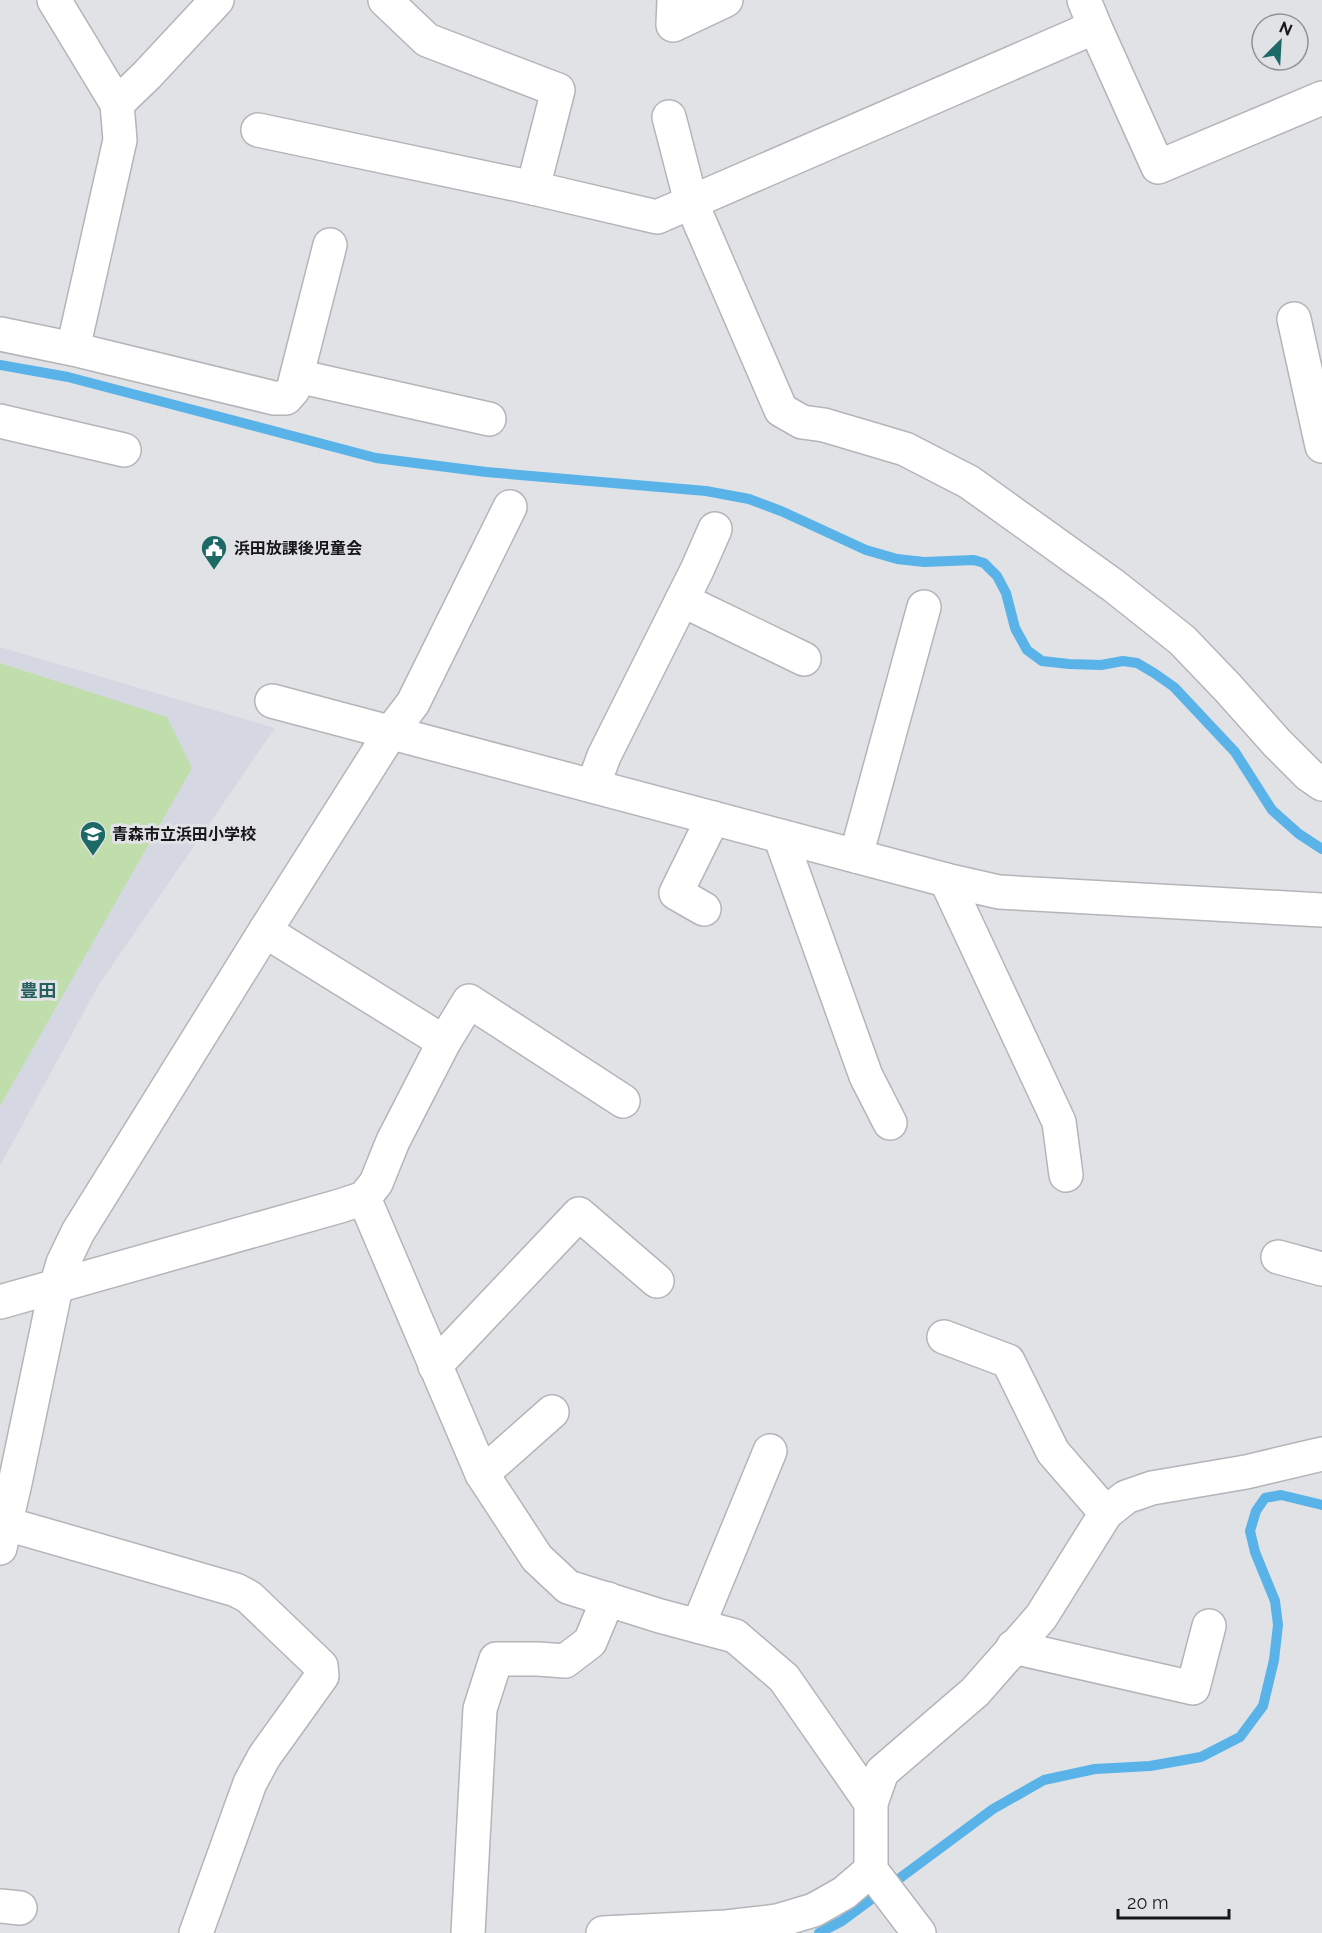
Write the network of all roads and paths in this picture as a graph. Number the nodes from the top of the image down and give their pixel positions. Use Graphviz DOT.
graph roads {
  1 [pos="54,0"];
  2 [pos="217,0"];
  3 [pos="385,0"];
  4 [pos="674,0"];
  5 [pos="726,0"];
  6 [pos="1090,13"];
  7 [pos="1322,98"];
  8 [pos="117,104"];
  9 [pos="669,117"];
  10 [pos="258,130"];
  11 [pos="533,188"];
  12 [pos="692,202"];
  13 [pos="330,245"];
  14 [pos="1294,319"];
  15 [pos="0,334"];
  16 [pos="73,349"];
  17 [pos="297,376"];
  18 [pos="489,419"];
  19 [pos="0,422"];
  20 [pos="1322,446"];
  21 [pos="124,450"];
  22 [pos="510,507"];
  23 [pos="715,529"];
  24 [pos="682,600"];
  25 [pos="924,607"];
  26 [pos="804,659"];
  27 [pos="272,700"];
  28 [pos="391,732"];
  29 [pos="1322,784"];
  30 [pos="593,786"];
  31 [pos="713,818"];
  32 [pos="780,836"];
  33 [pos="856,856"];
  34 [pos="946,880"];
  35 [pos="704,909"];
  36 [pos="1322,910"];
  37 [pos="265,931"];
  38 [pos="444,1042"];
  39 [pos="623,1101"];
  40 [pos="890,1124"];
  41 [pos="1066,1175"];
  42 [pos="364,1198"];
  43 [pos="1278,1257"];
  44 [pos="1322,1269"];
  45 [pos="657,1281"];
  46 [pos="56,1287"];
  47 [pos="0,1302"];
  48 [pos="944,1337"];
  49 [pos="435,1366"];
  50 [pos="552,1412"];
  51 [pos="770,1451"];
  52 [pos="1322,1454"];
  53 [pos="482,1474"];
  54 [pos="1106,1513"];
  55 [pos="2,1531"];
  56 [pos="608,1599"];
  57 [pos="698,1626"];
  58 [pos="1209,1626"];
  59 [pos="1013,1647"];
  60 [pos="871,1803"];
  61 [pos="880,1882"];
  62 [pos="196,1933"];
  63 [pos="468,1933"];
  64 [pos="603,1933"];
  65 [pos="918,1933"];
  1 -- 8 [label="street"];
  2 -- 8 [label="street"];
  3 -- 11 [label="street"];
  4 -- 5 [label="street"];
  6 -- 7 [label="street"];
  6 -- 12 [label="street"];
  8 -- 16 [label="street"];
  9 -- 12 [label="street"];
  10 -- 11 [label="street"];
  11 -- 12 [label="street"];
  12 -- 29 [label="street"];
  13 -- 17 [label="street"];
  14 -- 20 [label="street"];
  15 -- 16 [label="street"];
  16 -- 17 [label="street"];
  17 -- 18 [label="street"];
  19 -- 21 [label="street"];
  22 -- 28 [label="street"];
  23 -- 24 [label="street"];
  24 -- 26 [label="street"];
  24 -- 30 [label="street"];
  25 -- 33 [label="street"];
  27 -- 28 [label="street"];
  28 -- 30 [label="street"];
  28 -- 37 [label="street"];
  30 -- 31 [label="street"];
  31 -- 32 [label="street"];
  31 -- 35 [label="street"];
  32 -- 33 [label="street"];
  32 -- 40 [label="street"];
  33 -- 34 [label="street"];
  34 -- 36 [label="street"];
  34 -- 41 [label="street"];
  37 -- 38 [label="street"];
  37 -- 46 [label="street"];
  38 -- 39 [label="street"];
  38 -- 42 [label="street"];
  42 -- 46 [label="street"];
  42 -- 49 [label="street"];
  43 -- 44 [label="street"];
  45 -- 49 [label="street"];
  46 -- 47 [label="street"];
  46 -- 55 [label="street"];
  48 -- 54 [label="street"];
  49 -- 53 [label="street"];
  50 -- 53 [label="street"];
  51 -- 57 [label="street"];
  52 -- 54 [label="street"];
  53 -- 56 [label="street"];
  54 -- 59 [label="street"];
  55 -- 62 [label="street"];
  56 -- 57 [label="street"];
  56 -- 63 [label="street"];
  57 -- 60 [label="street"];
  58 -- 59 [label="street"];
  59 -- 60 [label="street"];
  60 -- 61 [label="street"];
  61 -- 64 [label="street"];
  61 -- 65 [label="street"];
}
